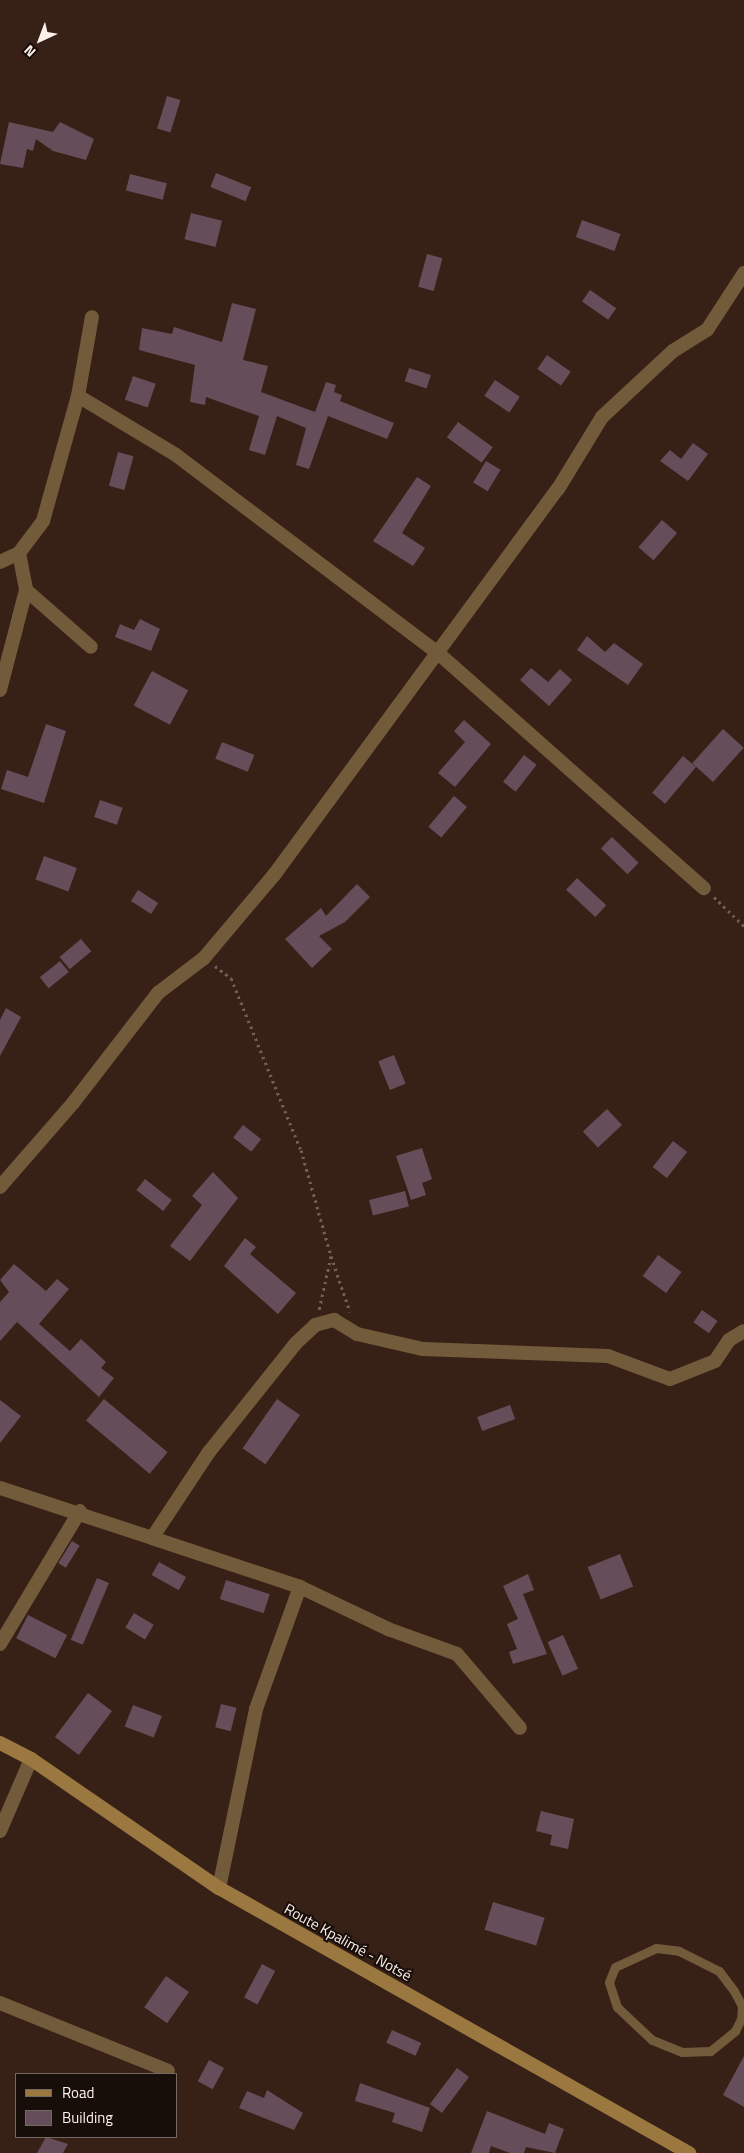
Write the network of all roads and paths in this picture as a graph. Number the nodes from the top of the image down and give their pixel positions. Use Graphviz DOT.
graph roads {
  1 [pos="744,273"];
  2 [pos="92,317"];
  3 [pos="78,396"];
  4 [pos="19,553"];
  5 [pos="0,562"];
  6 [pos="26,590"];
  7 [pos="90,647"];
  8 [pos="438,653"];
  9 [pos="0,690"];
  10 [pos="704,888"];
  11 [pos="744,926"];
  12 [pos="204,958"];
  13 [pos="0,1187"];
  14 [pos="331,1256"];
  15 [pos="315,1325"];
  16 [pos="744,1331"];
  17 [pos="357,1334"];
  18 [pos="0,1488"];
  19 [pos="80,1511"];
  20 [pos="152,1538"];
  21 [pos="300,1587"];
  22 [pos="0,1644"];
  23 [pos="520,1728"];
  24 [pos="0,1743"];
  25 [pos="31,1759"];
  26 [pos="0,1831"];
  27 [pos="218,1888"];
  28 [pos="0,2003"];
  29 [pos="742,2019"];
  30 [pos="168,2071"];
  31 [pos="689,2153"];
  1 -- 8 [label="street"];
  2 -- 3 [label="street"];
  3 -- 4 [label="street"];
  3 -- 8 [label="street"];
  4 -- 5 [label="street"];
  4 -- 6 [label="street"];
  6 -- 7 [label="street"];
  6 -- 9 [label="street"];
  8 -- 10 [label="street"];
  8 -- 12 [label="street"];
  10 -- 11 [label="path"];
  12 -- 13 [label="street"];
  12 -- 14 [label="path"];
  14 -- 15 [label="path"];
  14 -- 17 [label="path"];
  15 -- 17 [label="street"];
  15 -- 20 [label="street"];
  16 -- 17 [label="street"];
  18 -- 19 [label="street"];
  19 -- 20 [label="street"];
  19 -- 22 [label="street"];
  20 -- 21 [label="street"];
  21 -- 23 [label="street"];
  21 -- 27 [label="street"];
  24 -- 25 [label="main road, Route Kpalimé - Notsé"];
  25 -- 26 [label="street"];
  25 -- 27 [label="main road, Route Kpalimé - Notsé"];
  27 -- 31 [label="main road, Route Kpalimé - Notsé"];
  28 -- 30 [label="street"];
  29 -- 29 [label="lane"];
}
